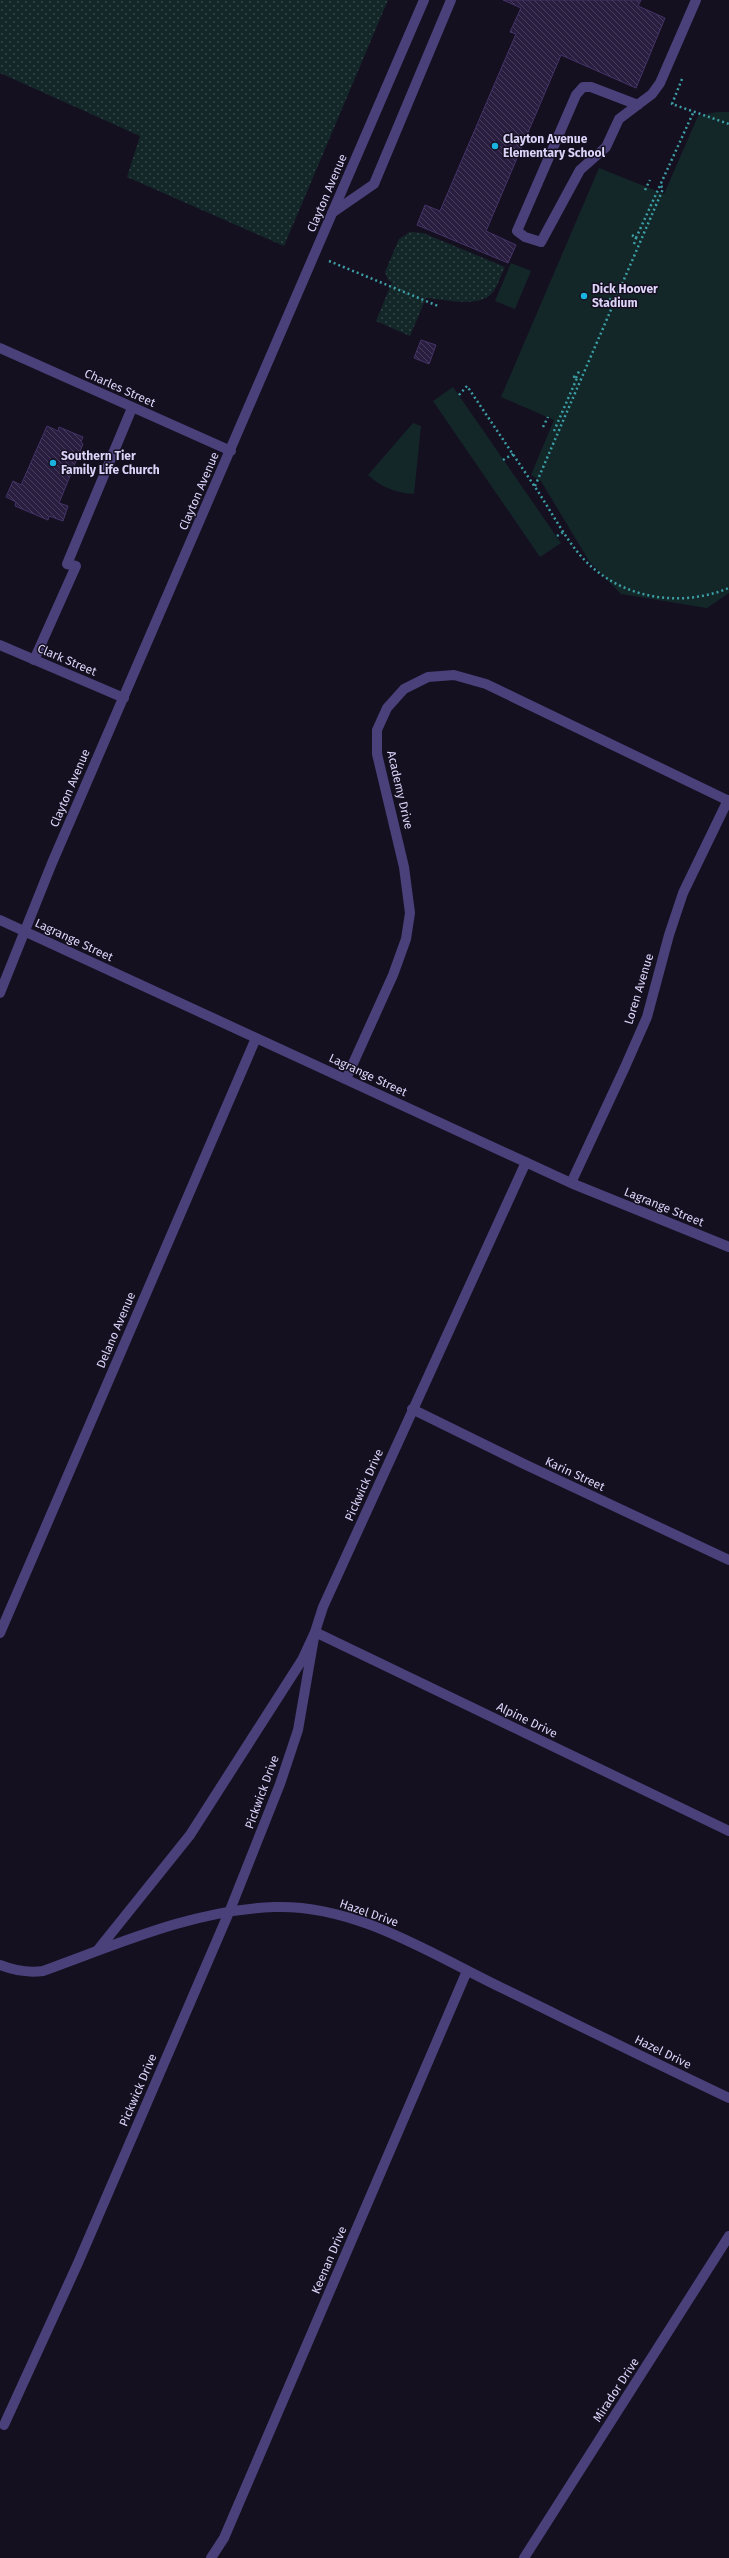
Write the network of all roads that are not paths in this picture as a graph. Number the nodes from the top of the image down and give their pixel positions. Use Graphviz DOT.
graph roads {
  1 [pos="424,0"];
  2 [pos="452,0"];
  3 [pos="696,0"];
  4 [pos="638,105"];
  5 [pos="332,213"];
  6 [pos="0,348"];
  7 [pos="132,408"];
  8 [pos="230,451"];
  9 [pos="0,645"];
  10 [pos="34,660"];
  11 [pos="124,698"];
  12 [pos="728,800"];
  13 [pos="0,920"];
  14 [pos="26,931"];
  15 [pos="0,993"];
  16 [pos="256,1038"];
  17 [pos="346,1079"];
  18 [pos="526,1162"];
  19 [pos="571,1183"];
  20 [pos="729,1247"];
  21 [pos="412,1408"];
  22 [pos="729,1560"];
  23 [pos="314,1632"];
  24 [pos="0,1633"];
  25 [pos="729,1831"];
  26 [pos="230,1910"];
  27 [pos="97,1951"];
  28 [pos="0,1965"];
  29 [pos="467,1971"];
  30 [pos="729,2098"];
  31 [pos="729,2236"];
  32 [pos="4,2425"];
  33 [pos="211,2558"];
  34 [pos="524,2558"];
  1 -- 5 [label="street, Clayton Avenue"];
  2 -- 5 [label="street"];
  3 -- 4 [label="street"];
  4 -- 4 [label="street"];
  5 -- 8 [label="street, Clayton Avenue"];
  6 -- 7 [label="street, Charles Street"];
  7 -- 8 [label="street, Charles Street"];
  7 -- 10 [label="street"];
  8 -- 11 [label="street, Clayton Avenue"];
  9 -- 10 [label="street, Clark Street"];
  10 -- 11 [label="street, Clark Street"];
  11 -- 14 [label="street, Clayton Avenue"];
  12 -- 17 [label="street, Academy Drive"];
  12 -- 19 [label="street, Loren Avenue"];
  13 -- 14 [label="street, Lagrange Street"];
  14 -- 15 [label="street, Clayton Avenue"];
  14 -- 16 [label="street, Lagrange Street"];
  16 -- 17 [label="street, Lagrange Street"];
  16 -- 24 [label="street, Delano Avenue"];
  17 -- 18 [label="street, Lagrange Street"];
  18 -- 19 [label="street, Lagrange Street"];
  18 -- 21 [label="street, Pickwick Drive"];
  19 -- 20 [label="street, Lagrange Street"];
  21 -- 22 [label="street, Karin Street"];
  21 -- 23 [label="street, Pickwick Drive"];
  23 -- 25 [label="street, Alpine Drive"];
  23 -- 26 [label="street, Pickwick Drive"];
  23 -- 27 [label="street"];
  26 -- 27 [label="street, Hazel Drive"];
  26 -- 29 [label="street, Hazel Drive"];
  26 -- 32 [label="street, Pickwick Drive"];
  27 -- 28 [label="street, Hazel Drive"];
  29 -- 30 [label="street, Hazel Drive"];
  29 -- 33 [label="street, Keenan Drive"];
  31 -- 34 [label="street, Mirador Drive"];
}
